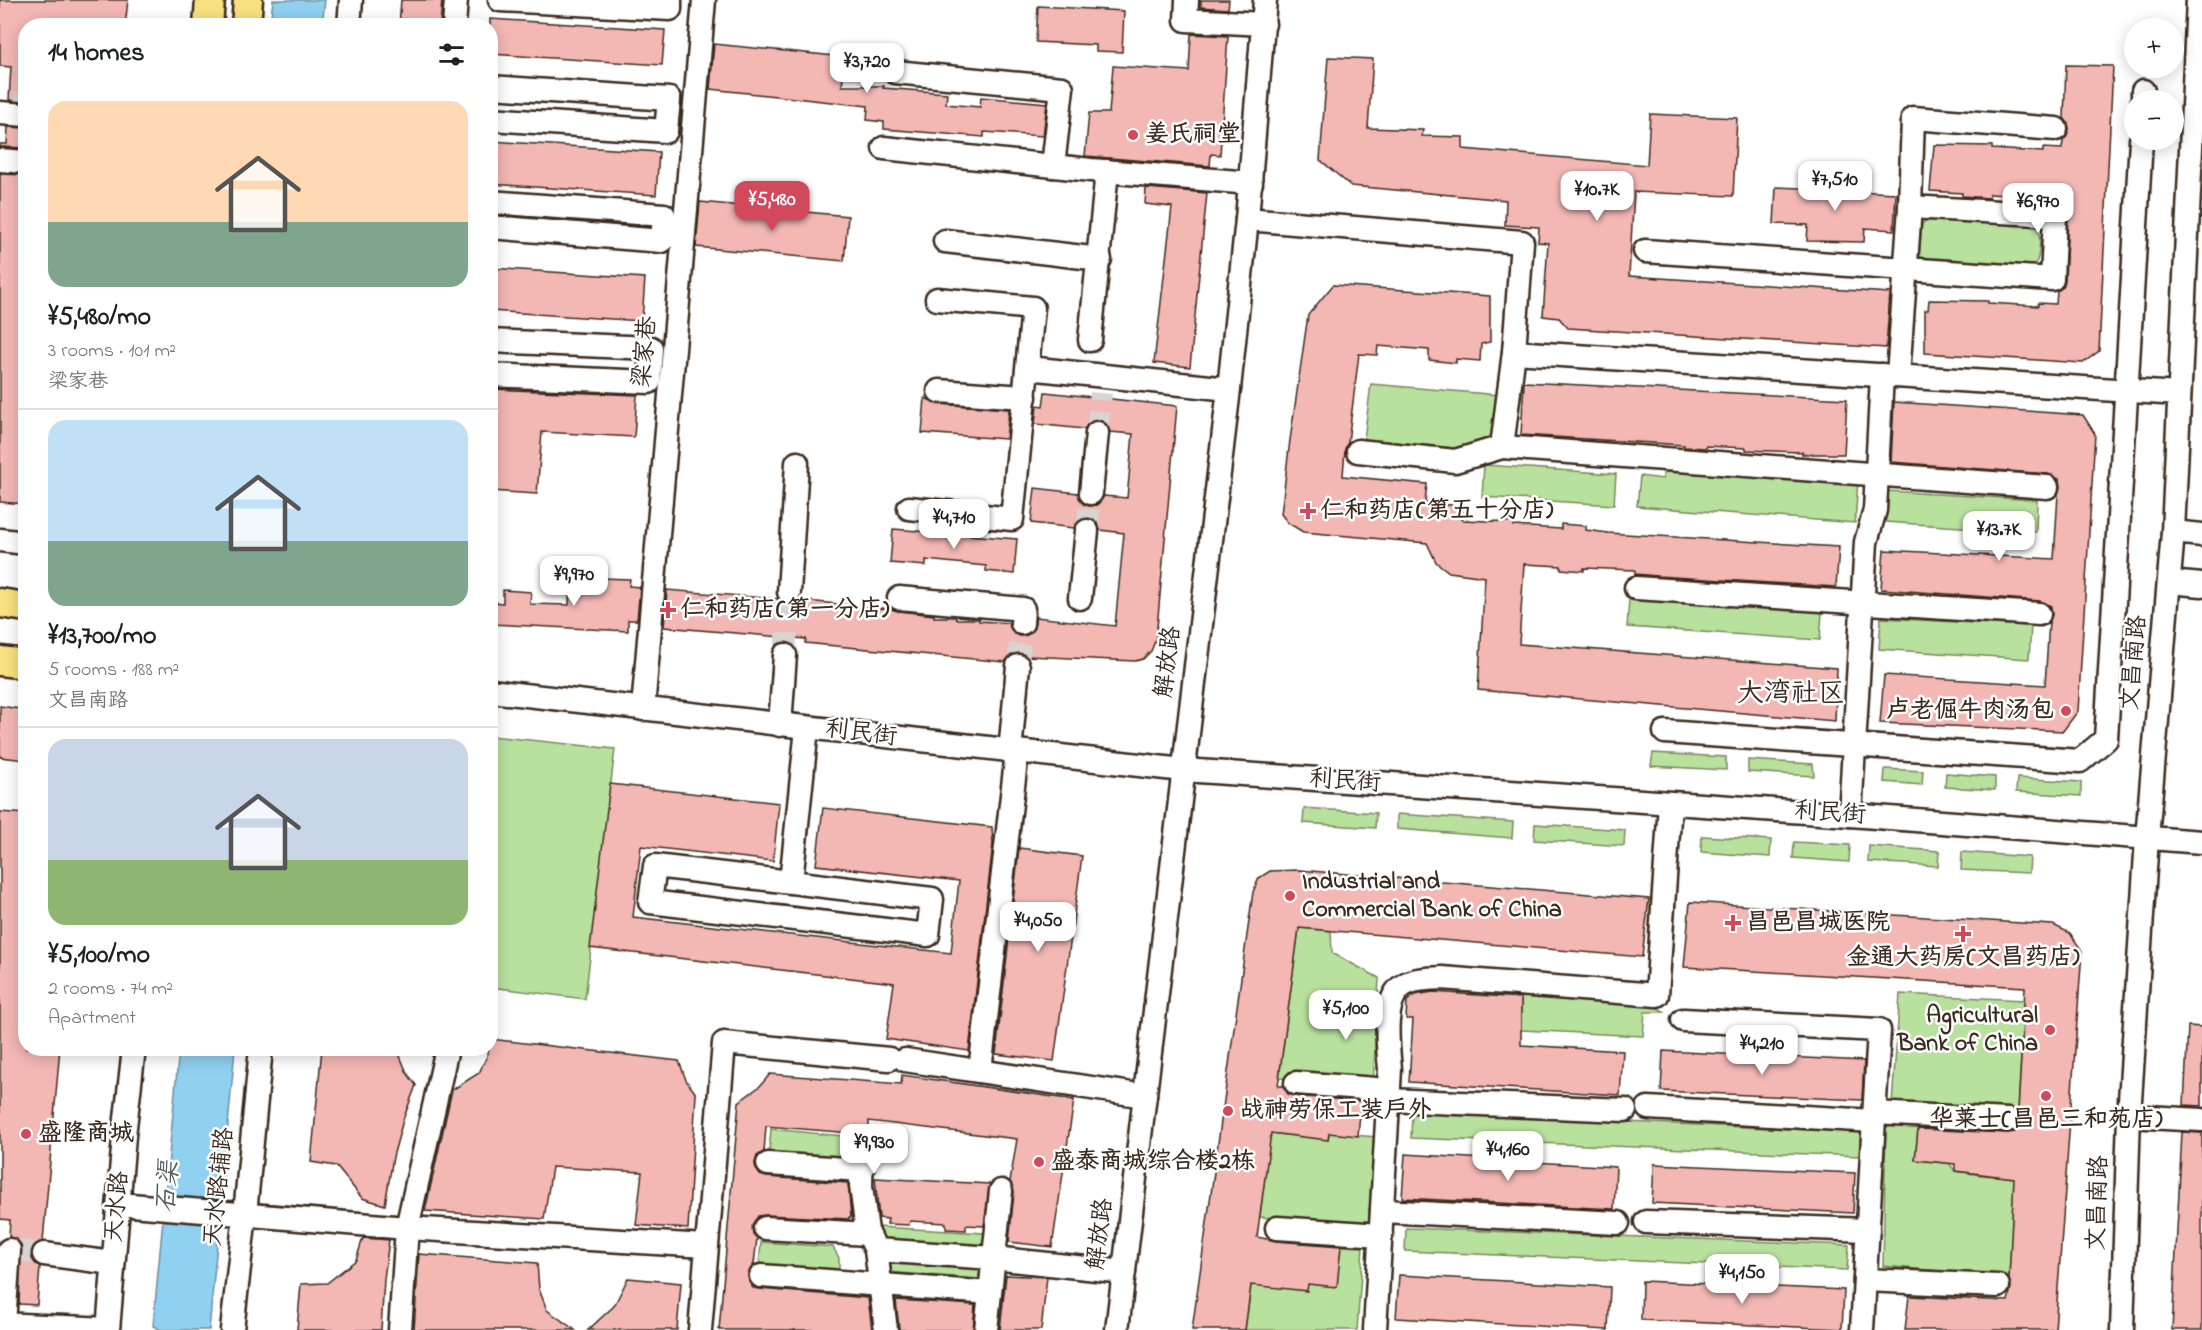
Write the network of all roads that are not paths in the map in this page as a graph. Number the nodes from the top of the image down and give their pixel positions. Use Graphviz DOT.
graph roads {
  1 [pos="210,0"];
  2 [pos="248,0"];
  3 [pos="351,0"];
  4 [pos="456,0"];
  5 [pos="500,0"];
  6 [pos="670,0"];
  7 [pos="704,0"];
  8 [pos="1187,0"];
  9 [pos="1265,0"];
  10 [pos="2198,0"];
  11 [pos="209,18"];
  12 [pos="247,18"];
  13 [pos="350,18"];
  14 [pos="455,18"];
  15 [pos="1263,24"];
  16 [pos="895,72"];
  17 [pos="498,88"];
  18 [pos="0,113"];
  19 [pos="18,114"];
  20 [pos="498,120"];
  21 [pos="2056,129"];
  22 [pos="884,148"];
  23 [pos="2139,150"];
  24 [pos="0,160"];
  25 [pos="18,161"];
  26 [pos="1053,166"];
  27 [pos="1099,170"];
  28 [pos="1251,183"];
  29 [pos="498,203"];
  30 [pos="1910,207"];
  31 [pos="1247,219"];
  32 [pos="498,227"];
  33 [pos="945,241"];
  34 [pos="1646,251"];
  35 [pos="1100,259"];
  36 [pos="1906,269"];
  37 [pos="937,299"];
  38 [pos="1090,340"];
  39 [pos="498,341"];
  40 [pos="1515,352"];
  41 [pos="1028,368"];
  42 [pos="498,375"];
  43 [pos="1890,375"];
  44 [pos="1229,389"];
  45 [pos="2126,390"];
  46 [pos="939,391"];
  47 [pos="2179,394"];
  48 [pos="1024,397"];
  49 [pos="1097,433"];
  50 [pos="1502,447"];
  51 [pos="1358,451"];
  52 [pos="797,463"];
  53 [pos="1877,474"];
  54 [pos="2047,487"];
  55 [pos="1091,493"];
  56 [pos="909,508"];
  57 [pos="1087,531"];
  58 [pos="2173,532"];
  59 [pos="2202,535"];
  60 [pos="0,540"];
  61 [pos="18,542"];
  62 [pos="2169,582"];
  63 [pos="2202,585"];
  64 [pos="1636,588"];
  65 [pos="789,592"];
  66 [pos="899,598"];
  67 [pos="1080,598"];
  68 [pos="0,603"];
  69 [pos="1862,603"];
  70 [pos="18,606"];
  71 [pos="2038,614"];
  72 [pos="1022,622"];
  73 [pos="785,655"];
  74 [pos="0,661"];
  75 [pos="18,663"];
  76 [pos="1018,666"];
  77 [pos="498,692"];
  78 [pos="643,709"];
  79 [pos="780,725"];
  80 [pos="807,728"];
  81 [pos="1665,732"];
  82 [pos="1854,745"];
  83 [pos="1013,752"];
  84 [pos="1183,771"];
  85 [pos="1670,804"];
  86 [pos="1850,815"];
  87 [pos="2146,837"];
  88 [pos="2202,842"];
  89 [pos="791,882"];
  90 [pos="1683,1020"];
  91 [pos="133,1056"];
  92 [pos="260,1056"];
  93 [pos="445,1056"];
  94 [pos="980,1071"];
  95 [pos="1296,1083"];
  96 [pos="1389,1095"];
  97 [pos="1145,1096"];
  98 [pos="1648,1108"];
  99 [pos="1625,1110"];
  100 [pos="2129,1116"];
  101 [pos="1874,1117"];
  102 [pos="2008,1119"];
  103 [pos="2202,1120"];
  104 [pos="862,1142"];
  105 [pos="768,1164"];
  106 [pos="862,1170"];
  107 [pos="1001,1191"];
  108 [pos="119,1204"];
  109 [pos="1382,1211"];
  110 [pos="237,1214"];
  111 [pos="1646,1222"];
  112 [pos="1618,1223"];
  113 [pos="407,1228"];
  114 [pos="765,1228"];
  115 [pos="1277,1228"];
  116 [pos="1868,1230"];
  117 [pos="1381,1235"];
  118 [pos="872,1242"];
  119 [pos="706,1246"];
  120 [pos="8,1250"];
  121 [pos="44,1254"];
  122 [pos="993,1258"];
  123 [pos="114,1263"];
  124 [pos="1124,1272"];
  125 [pos="761,1276"];
  126 [pos="1865,1280"];
  127 [pos="880,1285"];
  128 [pos="1998,1286"];
  129 [pos="990,1293"];
  130 [pos="2,1324"];
  131 [pos="108,1329"];
  132 [pos="232,1330"];
  133 [pos="400,1330"];
  134 [pos="700,1330"];
  135 [pos="886,1330"];
  136 [pos="986,1330"];
  137 [pos="1117,1330"];
  138 [pos="1375,1330"];
  139 [pos="1862,1330"];
  140 [pos="2122,1330"];
  1 -- 11 [label="main road"];
  2 -- 12 [label="main road"];
  3 -- 13 [label="street"];
  4 -- 14 [label="street"];
  5 -- 6 [label="street"];
  7 -- 78 [label="street, 梁家巷"];
  8 -- 15 [label="street"];
  9 -- 15 [label="street, 解放路"];
  10 -- 47 [label="street, 文昌南路"];
  15 -- 28 [label="street, 解放路"];
  16 -- 26 [label="street"];
  17 -- 20 [label="street"];
  18 -- 19 [label="street"];
  21 -- 30 [label="street"];
  22 -- 26 [label="street"];
  23 -- 45 [label="street"];
  24 -- 25 [label="street"];
  26 -- 27 [label="street"];
  27 -- 28 [label="street"];
  27 -- 35 [label="street"];
  28 -- 31 [label="street, 解放路"];
  29 -- 32 [label="street"];
  30 -- 36 [label="street"];
  30 -- 36 [label="street"];
  31 -- 40 [label="street"];
  31 -- 44 [label="street, 解放路"];
  33 -- 35 [label="street"];
  34 -- 36 [label="street"];
  35 -- 38 [label="street"];
  36 -- 43 [label="street"];
  37 -- 41 [label="street"];
  39 -- 42 [label="street"];
  40 -- 43 [label="street"];
  40 -- 50 [label="street"];
  41 -- 44 [label="street"];
  41 -- 48 [label="street"];
  43 -- 45 [label="street"];
  43 -- 53 [label="street"];
  44 -- 84 [label="street, 解放路"];
  45 -- 47 [label="street"];
  45 -- 82 [label="street"];
  46 -- 48 [label="street"];
  47 -- 58 [label="street, 文昌南路"];
  48 -- 56 [label="street"];
  49 -- 55 [label="street"];
  50 -- 51 [label="street"];
  50 -- 53 [label="street"];
  52 -- 65 [label="street"];
  53 -- 54 [label="street"];
  53 -- 69 [label="street"];
  57 -- 67 [label="street"];
  58 -- 59 [label="street"];
  58 -- 62 [label="street, 文昌南路"];
  60 -- 61 [label="street"];
  62 -- 63 [label="street"];
  62 -- 87 [label="street, 文昌南路"];
  64 -- 69 [label="street"];
  66 -- 72 [label="street"];
  68 -- 70 [label="main road"];
  69 -- 71 [label="street"];
  69 -- 82 [label="street"];
  73 -- 79 [label="street"];
  74 -- 75 [label="main road"];
  76 -- 83 [label="street"];
  77 -- 78 [label="street, 利民街"];
  78 -- 79 [label="street, 利民街"];
  79 -- 80 [label="street, 利民街"];
  80 -- 83 [label="street, 利民街"];
  80 -- 89 [label="street"];
  81 -- 82 [label="street"];
  82 -- 86 [label="street"];
  83 -- 84 [label="street, 利民街"];
  83 -- 94 [label="street"];
  84 -- 85 [label="street, 利民街"];
  84 -- 97 [label="street, 解放路"];
  85 -- 86 [label="street, 利民街"];
  85 -- 96 [label="street"];
  86 -- 87 [label="street, 利民街"];
  87 -- 88 [label="street, 利民街"];
  87 -- 100 [label="street, 文昌南路"];
  89 -- 89 [label="street"];
  90 -- 101 [label="street"];
  91 -- 108 [label="street, 天水路"];
  92 -- 110 [label="street, 天水路辅路"];
  93 -- 113 [label="street"];
  94 -- 97 [label="street"];
  94 -- 119 [label="street"];
  95 -- 96 [label="street"];
  96 -- 99 [label="street"];
  96 -- 109 [label="street"];
  97 -- 124 [label="street, 解放路"];
  98 -- 101 [label="street"];
  100 -- 103 [label="street"];
  100 -- 140 [label="street, 文昌南路"];
  101 -- 102 [label="street"];
  101 -- 116 [label="street"];
  104 -- 106 [label="street"];
  105 -- 106 [label="street"];
  106 -- 118 [label="street"];
  107 -- 122 [label="street"];
  108 -- 110 [label="street"];
  108 -- 123 [label="street, 天水路"];
  109 -- 112 [label="street"];
  109 -- 117 [label="street"];
  110 -- 113 [label="street"];
  110 -- 132 [label="street, 天水路辅路"];
  111 -- 116 [label="street"];
  113 -- 119 [label="street"];
  113 -- 133 [label="street"];
  114 -- 118 [label="street"];
  115 -- 117 [label="street"];
  116 -- 126 [label="street"];
  117 -- 138 [label="street"];
  118 -- 122 [label="street"];
  118 -- 127 [label="street"];
  119 -- 134 [label="street"];
  120 -- 130 [label="street"];
  121 -- 123 [label="street"];
  122 -- 124 [label="street"];
  122 -- 129 [label="street"];
  123 -- 131 [label="street, 天水路"];
  124 -- 137 [label="street, 解放路"];
  125 -- 127 [label="street"];
  126 -- 128 [label="street"];
  126 -- 139 [label="street"];
  127 -- 129 [label="street"];
  127 -- 135 [label="street"];
  129 -- 136 [label="street"];
  130 -- 131 [label="street"];
}
